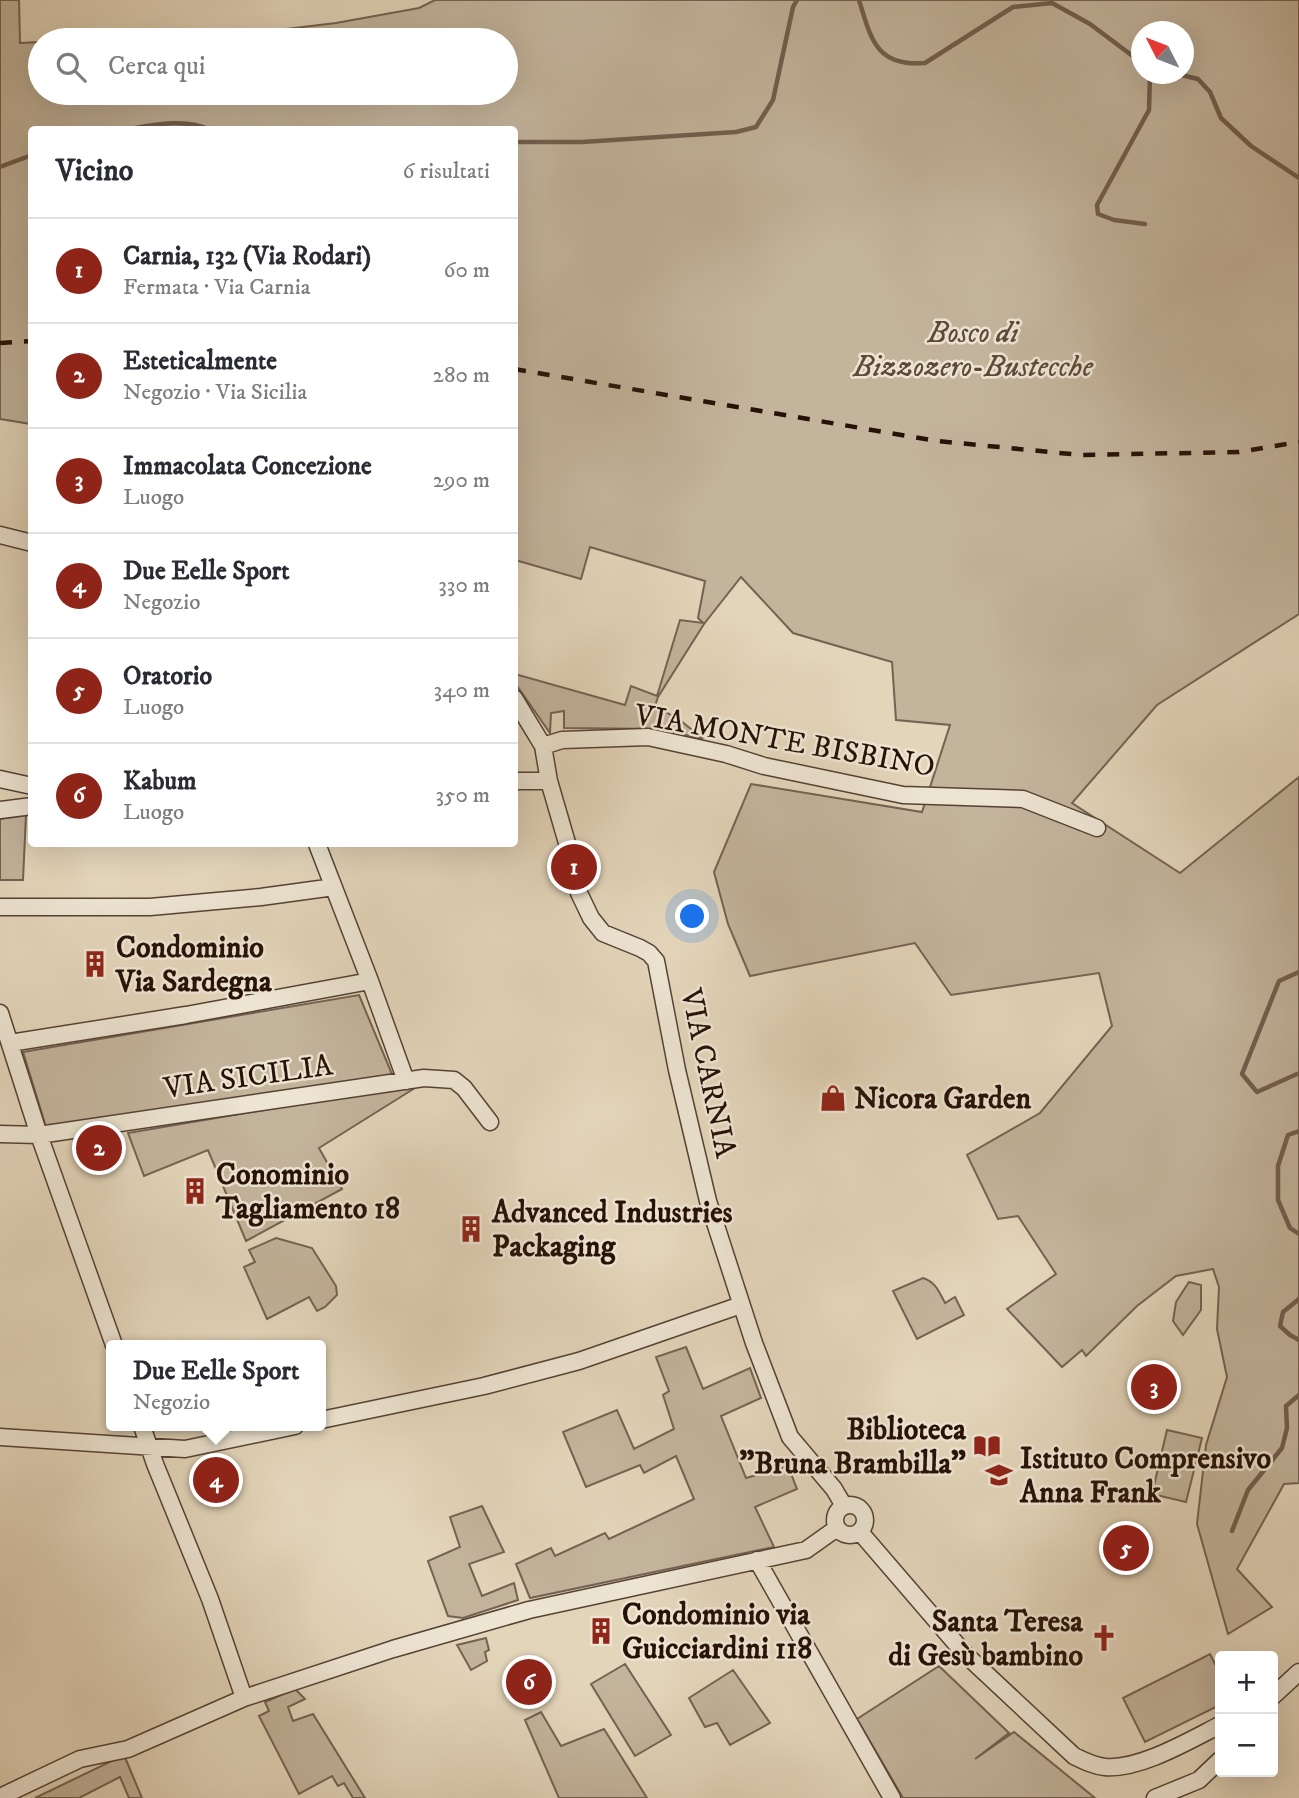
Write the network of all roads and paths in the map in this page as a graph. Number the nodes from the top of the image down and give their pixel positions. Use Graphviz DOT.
graph roads {
  1 [pos="0,534"];
  2 [pos="28,542"];
  3 [pos="518,705"];
  4 [pos="543,746"];
  5 [pos="0,779"];
  6 [pos="518,781"];
  7 [pos="550,781"];
  8 [pos="28,785"];
  9 [pos="28,806"];
  10 [pos="0,810"];
  11 [pos="1097,828"];
  12 [pos="318,847"];
  13 [pos="334,887"];
  14 [pos="0,906"];
  15 [pos="370,981"];
  16 [pos="0,1013"];
  17 [pos="10,1043"];
  18 [pos="406,1081"];
  19 [pos="490,1122"];
  20 [pos="0,1134"];
  21 [pos="39,1135"];
  22 [pos="741,1305"];
  23 [pos="112,1340"];
  24 [pos="326,1419"];
  25 [pos="144,1431"];
  26 [pos="271,1431"];
  27 [pos="0,1437"];
  28 [pos="149,1447"];
  29 [pos="844,1506"];
  30 [pos="837,1528"];
  31 [pos="860,1532"];
  32 [pos="757,1560"];
  33 [pos="1299,1672"];
  34 [pos="1278,1691"];
  35 [pos="244,1698"];
  36 [pos="1215,1727"];
  37 [pos="1215,1765"];
  38 [pos="0,1797"];
  39 [pos="892,1798"];
  40 [pos="1155,1798"];
  1 -- 2 [label="street"];
  3 -- 4 [label="street"];
  4 -- 7 [label="street"];
  4 -- 11 [label="street, VIA MONTE BISBINO"];
  5 -- 8 [label="street"];
  6 -- 7 [label="street"];
  7 -- 22 [label="street, VIA CARNIA"];
  9 -- 10 [label="street"];
  12 -- 13 [label="street"];
  13 -- 14 [label="street"];
  13 -- 15 [label="street"];
  15 -- 17 [label="street"];
  15 -- 18 [label="street"];
  16 -- 17 [label="street"];
  17 -- 21 [label="street"];
  18 -- 19 [label="street, VIA SICILIA"];
  18 -- 21 [label="street, VIA SICILIA"];
  20 -- 21 [label="street, VIA SICILIA"];
  21 -- 23 [label="street"];
  22 -- 24 [label="street"];
  22 -- 29 [label="street, VIA CARNIA"];
  25 -- 28 [label="street"];
  26 -- 28 [label="street"];
  27 -- 28 [label="street"];
  28 -- 35 [label="street"];
  29 -- 30 [label="street"];
  29 -- 31 [label="street"];
  30 -- 31 [label="street"];
  30 -- 32 [label="street"];
  31 -- 36 [label="street"];
  32 -- 35 [label="street"];
  32 -- 39 [label="street"];
  33 -- 34 [label="street"];
  35 -- 38 [label="street"];
  37 -- 40 [label="street"];
}
